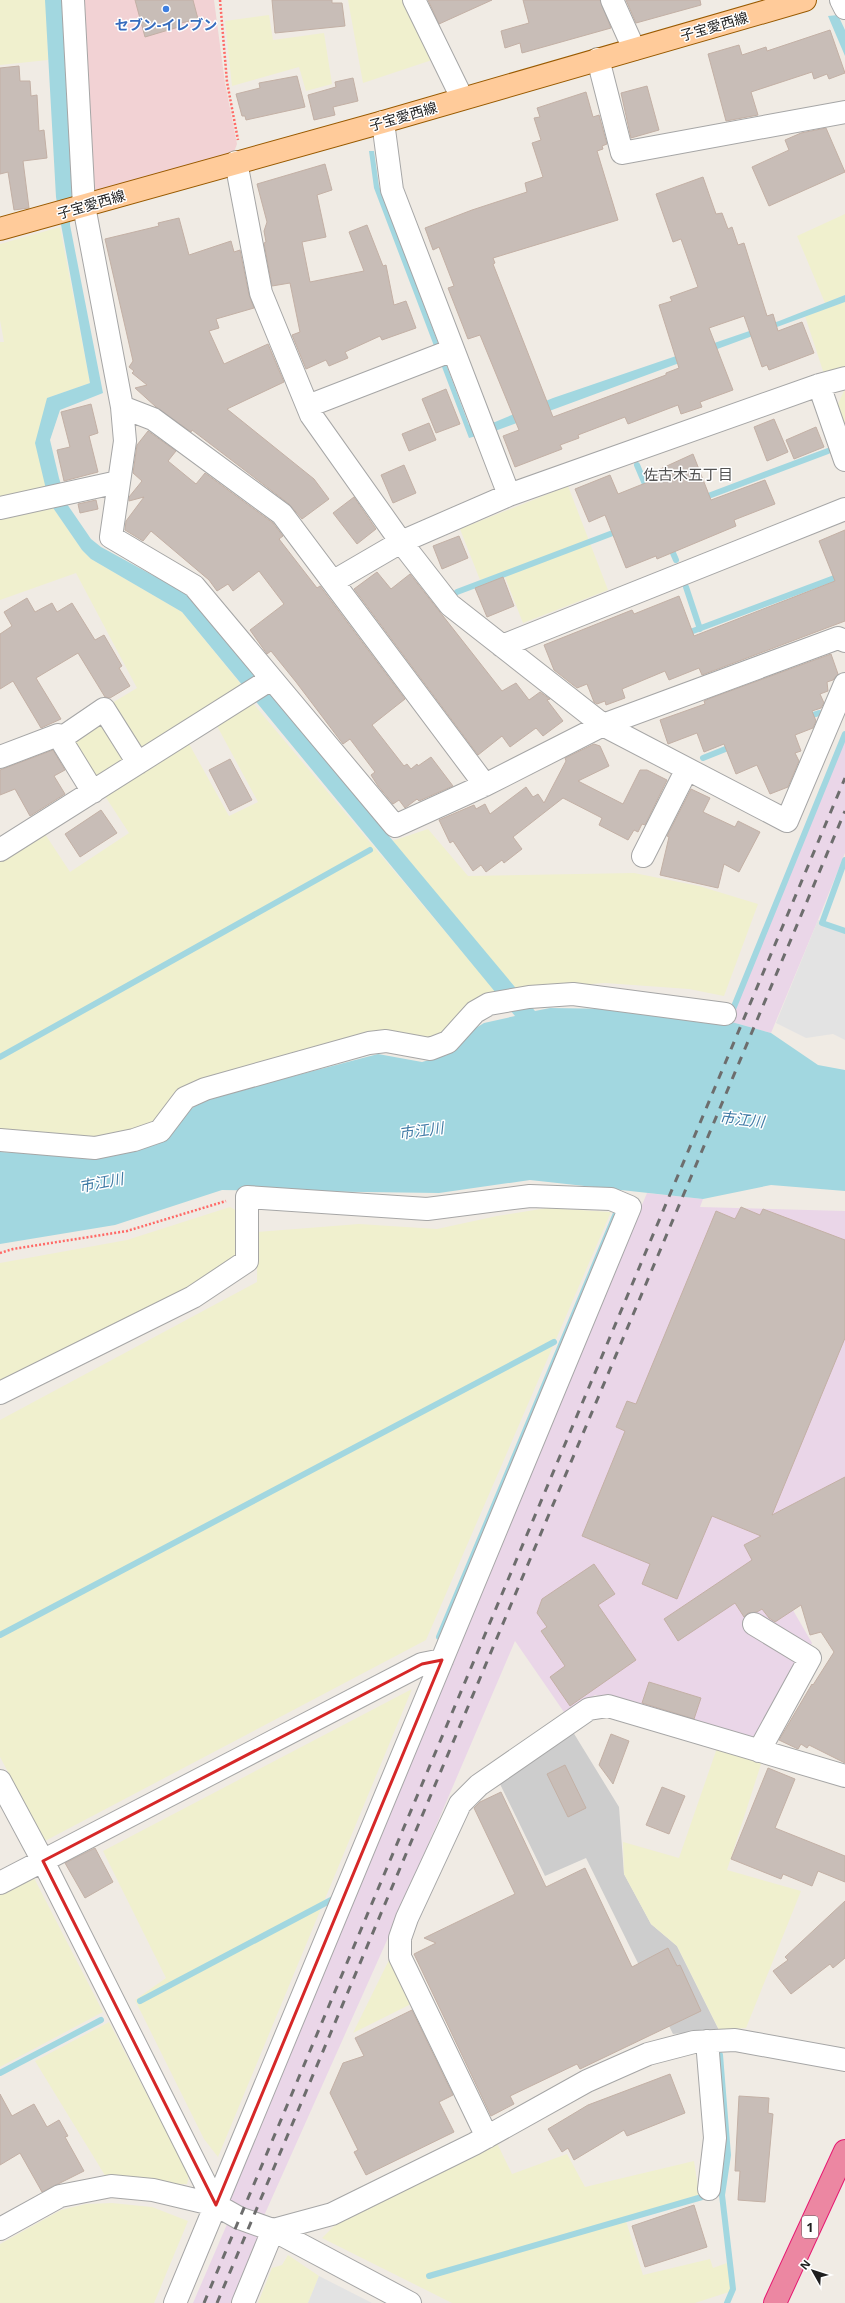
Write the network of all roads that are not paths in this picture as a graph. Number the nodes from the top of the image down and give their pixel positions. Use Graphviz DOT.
graph roads {
  1 [pos="73,0"];
  2 [pos="414,0"];
  3 [pos="612,0"];
  4 [pos="805,0"];
  5 [pos="841,0"];
  6 [pos="781,3"];
  7 [pos="845,8"];
  8 [pos="634,49"];
  9 [pos="598,59"];
  10 [pos="462,98"];
  11 [pos="845,112"];
  12 [pos="384,122"];
  13 [pos="239,161"];
  14 [pos="71,209"];
  15 [pos="0,229"];
  16 [pos="444,354"];
  17 [pos="845,378"];
  18 [pos="819,386"];
  19 [pos="308,406"];
  20 [pos="122,407"];
  21 [pos="845,460"];
  22 [pos="118,482"];
  23 [pos="509,495"];
  24 [pos="0,508"];
  25 [pos="845,509"];
  26 [pos="401,542"];
  27 [pos="334,581"];
  28 [pos="845,641"];
  29 [pos="502,646"];
  30 [pos="269,681"];
  31 [pos="845,684"];
  32 [pos="603,725"];
  33 [pos="60,739"];
  34 [pos="0,757"];
  35 [pos="138,763"];
  36 [pos="687,769"];
  37 [pos="485,785"];
  38 [pos="93,792"];
  39 [pos="0,850"];
  40 [pos="643,856"];
  41 [pos="725,1014"];
  42 [pos="0,1140"];
  43 [pos="0,1394"];
  44 [pos="754,1624"];
  45 [pos="442,1660"];
  46 [pos="759,1751"];
  47 [pos="845,1776"];
  48 [pos="0,1781"];
  49 [pos="43,1861"];
  50 [pos="0,1883"];
  51 [pos="707,2041"];
  52 [pos="845,2060"];
  53 [pos="487,2137"];
  54 [pos="845,2151"];
  55 [pos="709,2190"];
  56 [pos="216,2205"];
  57 [pos="0,2229"];
  58 [pos="273,2230"];
  59 [pos="175,2303"];
  60 [pos="243,2303"];
  61 [pos="410,2303"];
  62 [pos="775,2303"];
  1 -- 14 [label="street"];
  2 -- 10 [label="street"];
  3 -- 8 [label="street"];
  4 -- 6 [label="main road, 子宝愛西線"];
  5 -- 7 [label="street"];
  6 -- 8 [label="main road, 子宝愛西線"];
  8 -- 9 [label="main road, 子宝愛西線"];
  9 -- 10 [label="main road, 子宝愛西線"];
  9 -- 11 [label="street"];
  10 -- 12 [label="main road, 子宝愛西線"];
  12 -- 13 [label="main road, 子宝愛西線"];
  12 -- 16 [label="street"];
  13 -- 14 [label="main road, 子宝愛西線"];
  13 -- 19 [label="street"];
  14 -- 15 [label="main road, 子宝愛西線"];
  14 -- 20 [label="street"];
  16 -- 19 [label="street"];
  16 -- 23 [label="street"];
  17 -- 18 [label="street"];
  18 -- 21 [label="street"];
  18 -- 23 [label="street"];
  19 -- 26 [label="street"];
  20 -- 22 [label="street"];
  20 -- 27 [label="street"];
  22 -- 24 [label="street"];
  22 -- 30 [label="street"];
  23 -- 26 [label="street"];
  25 -- 29 [label="street"];
  26 -- 27 [label="street"];
  26 -- 29 [label="street"];
  27 -- 37 [label="street"];
  28 -- 32 [label="street"];
  29 -- 32 [label="street"];
  30 -- 35 [label="street"];
  30 -- 37 [label="street"];
  31 -- 36 [label="street"];
  32 -- 36 [label="street"];
  32 -- 37 [label="street"];
  33 -- 34 [label="street"];
  33 -- 35 [label="street"];
  33 -- 38 [label="street"];
  35 -- 38 [label="street"];
  36 -- 40 [label="street"];
  38 -- 39 [label="street"];
  41 -- 42 [label="street"];
  43 -- 45 [label="street"];
  44 -- 46 [label="street"];
  45 -- 49 [label="street"];
  45 -- 56 [label="street"];
  46 -- 47 [label="street"];
  46 -- 53 [label="street"];
  48 -- 49 [label="street"];
  49 -- 50 [label="street"];
  49 -- 56 [label="street"];
  51 -- 52 [label="street"];
  51 -- 53 [label="street"];
  51 -- 55 [label="street"];
  53 -- 58 [label="street"];
  54 -- 62 [label="highway, 1"];
  56 -- 57 [label="street"];
  56 -- 58 [label="street"];
  56 -- 59 [label="street"];
  58 -- 60 [label="street"];
  58 -- 61 [label="street"];
}
